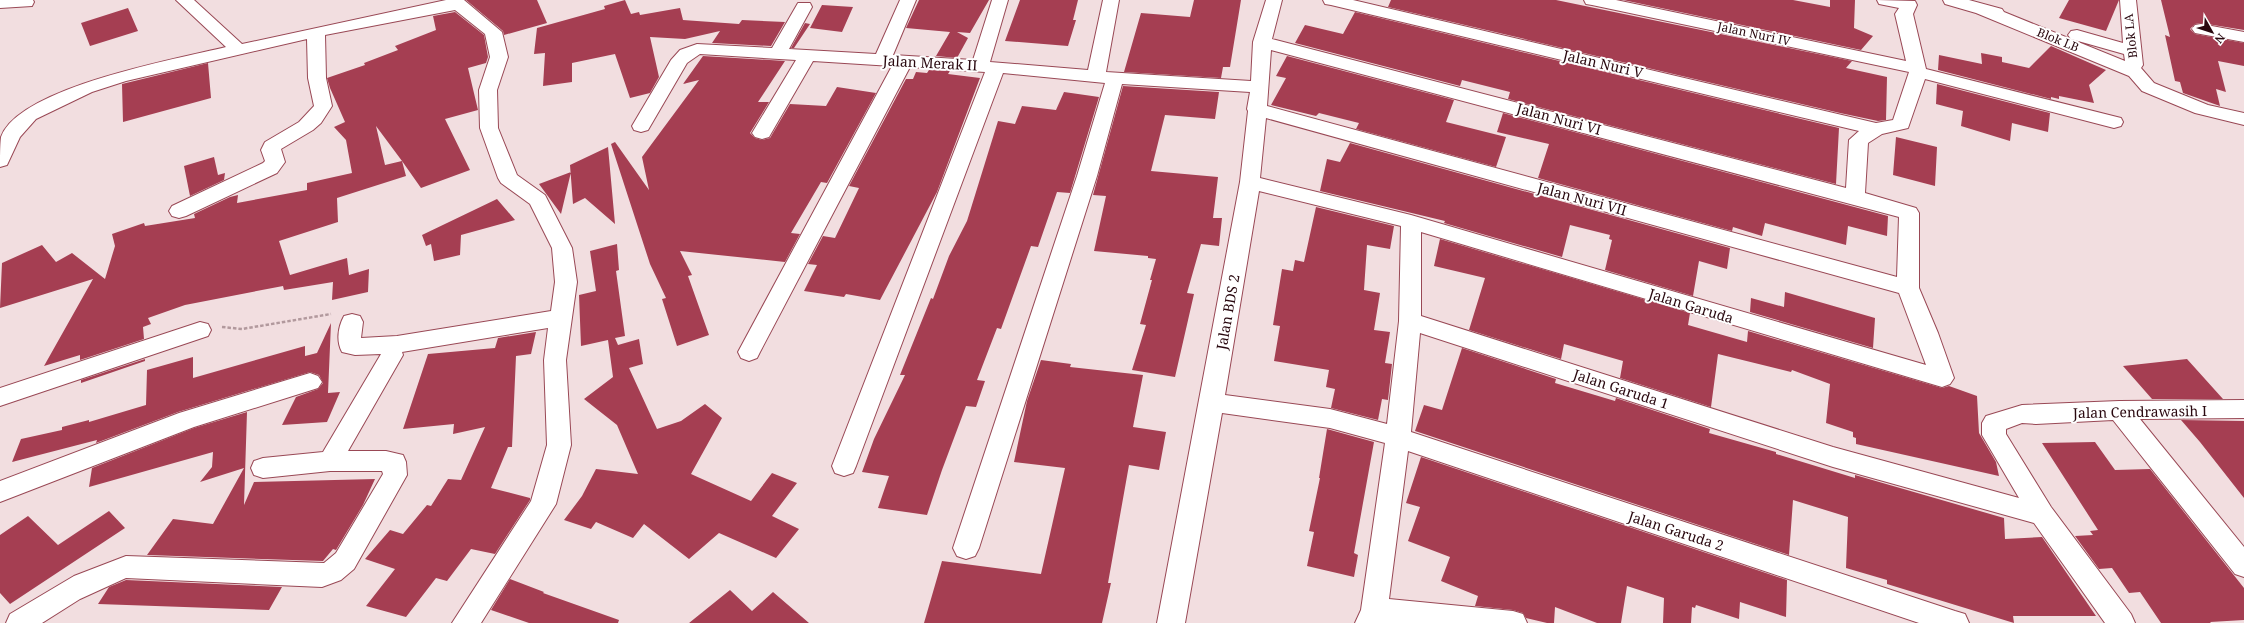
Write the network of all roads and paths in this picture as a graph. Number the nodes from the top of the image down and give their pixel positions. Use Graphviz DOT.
graph roads {
  1 [pos="184,0"];
  2 [pos="908,0"];
  3 [pos="1000,0"];
  4 [pos="1111,0"];
  5 [pos="1274,0"];
  6 [pos="1331,0"];
  7 [pos="1592,0"];
  8 [pos="1885,0"];
  9 [pos="1951,0"];
  10 [pos="2128,0"];
  11 [pos="26,2"];
  12 [pos="456,2"];
  13 [pos="0,4"];
  14 [pos="804,7"];
  15 [pos="1982,9"];
  16 [pos="2201,29"];
  17 [pos="316,32"];
  18 [pos="2244,37"];
  19 [pos="1262,42"];
  20 [pos="240,51"];
  21 [pos="2132,51"];
  22 [pos="778,53"];
  23 [pos="808,55"];
  24 [pos="882,60"];
  25 [pos="904,61"];
  26 [pos="988,66"];
  27 [pos="1917,70"];
  28 [pos="2135,72"];
  29 [pos="1105,77"];
  30 [pos="1260,87"];
  31 [pos="1256,109"];
  32 [pos="2244,119"];
  33 [pos="2114,122"];
  34 [pos="641,126"];
  35 [pos="1876,128"];
  36 [pos="762,132"];
  37 [pos="0,161"];
  38 [pos="1250,182"];
  39 [pos="1855,196"];
  40 [pos="179,211"];
  41 [pos="1411,222"];
  42 [pos="1908,288"];
  43 [pos="561,318"];
  44 [pos="1410,321"];
  45 [pos="352,322"];
  46 [pos="200,330"];
  47 [pos="749,352"];
  48 [pos="392,355"];
  49 [pos="310,382"];
  50 [pos="0,397"];
  51 [pos="1212,403"];
  52 [pos="2119,410"];
  53 [pos="2244,410"];
  54 [pos="1398,438"];
  55 [pos="330,461"];
  56 [pos="844,466"];
  57 [pos="263,468"];
  58 [pos="0,492"];
  59 [pos="2042,515"];
  60 [pos="966,548"];
  61 [pos="2244,566"];
  62 [pos="1372,617"];
  63 [pos="20,623"];
  64 [pos="466,623"];
  65 [pos="1171,623"];
  66 [pos="1513,623"];
  67 [pos="1955,623"];
  68 [pos="2121,623"];
  1 -- 20 [label="street"];
  2 -- 24 [label="street"];
  3 -- 26 [label="street"];
  4 -- 29 [label="street"];
  5 -- 19 [label="street, Jalan BDS 2"];
  6 -- 35 [label="street, Jalan Nuri V"];
  7 -- 27 [label="street, Jalan Nuri IV"];
  8 -- 27 [label="street"];
  9 -- 15 [label="street, Blok LB"];
  10 -- 21 [label="street, Blok LA"];
  11 -- 13 [label="street"];
  12 -- 17 [label="street"];
  12 -- 43 [label="street"];
  14 -- 22 [label="street"];
  15 -- 21 [label="street, Blok LB"];
  15 -- 28 [label="street, Blok LB"];
  16 -- 18 [label="street"];
  17 -- 20 [label="street"];
  17 -- 40 [label="street"];
  19 -- 30 [label="street, Jalan BDS 2"];
  19 -- 39 [label="street, Jalan Nuri VI"];
  20 -- 37 [label="street"];
  21 -- 28 [label="street, Blok LA"];
  22 -- 23 [label="street, Jalan Merak II"];
  22 -- 34 [label="street, Jalan Merak II"];
  23 -- 24 [label="street, Jalan Merak II"];
  23 -- 36 [label="street"];
  24 -- 25 [label="street, Jalan Merak II"];
  25 -- 26 [label="street, Jalan Merak II"];
  25 -- 47 [label="street"];
  26 -- 29 [label="street, Jalan Merak II"];
  26 -- 56 [label="street"];
  27 -- 33 [label="street, Jalan Nuri IV"];
  27 -- 35 [label="street"];
  28 -- 32 [label="street"];
  29 -- 30 [label="street, Jalan Merak II"];
  29 -- 60 [label="street"];
  30 -- 31 [label="street, Jalan BDS 2"];
  31 -- 38 [label="street, Jalan BDS 2"];
  31 -- 42 [label="street, Jalan Nuri VII"];
  35 -- 39 [label="street"];
  38 -- 41 [label="street"];
  38 -- 51 [label="street, Jalan BDS 2"];
  39 -- 42 [label="street, Jalan Nuri VI"];
  41 -- 42 [label="street, Jalan Garuda"];
  41 -- 44 [label="street"];
  43 -- 45 [label="street"];
  43 -- 64 [label="street"];
  44 -- 54 [label="street"];
  44 -- 59 [label="street, Jalan Garuda 1"];
  45 -- 46 [label="path"];
  46 -- 50 [label="street"];
  48 -- 55 [label="street"];
  49 -- 58 [label="street"];
  51 -- 54 [label="street, Jalan Garuda 2"];
  51 -- 65 [label="street, Jalan BDS 2"];
  52 -- 53 [label="street, Jalan Cendrawasih I"];
  52 -- 59 [label="street, Jalan Cendrawasih I"];
  52 -- 61 [label="street"];
  54 -- 62 [label="street"];
  54 -- 67 [label="street, Jalan Garuda 2"];
  55 -- 57 [label="street"];
  55 -- 63 [label="street"];
  59 -- 68 [label="street"];
  62 -- 66 [label="street"];
}
